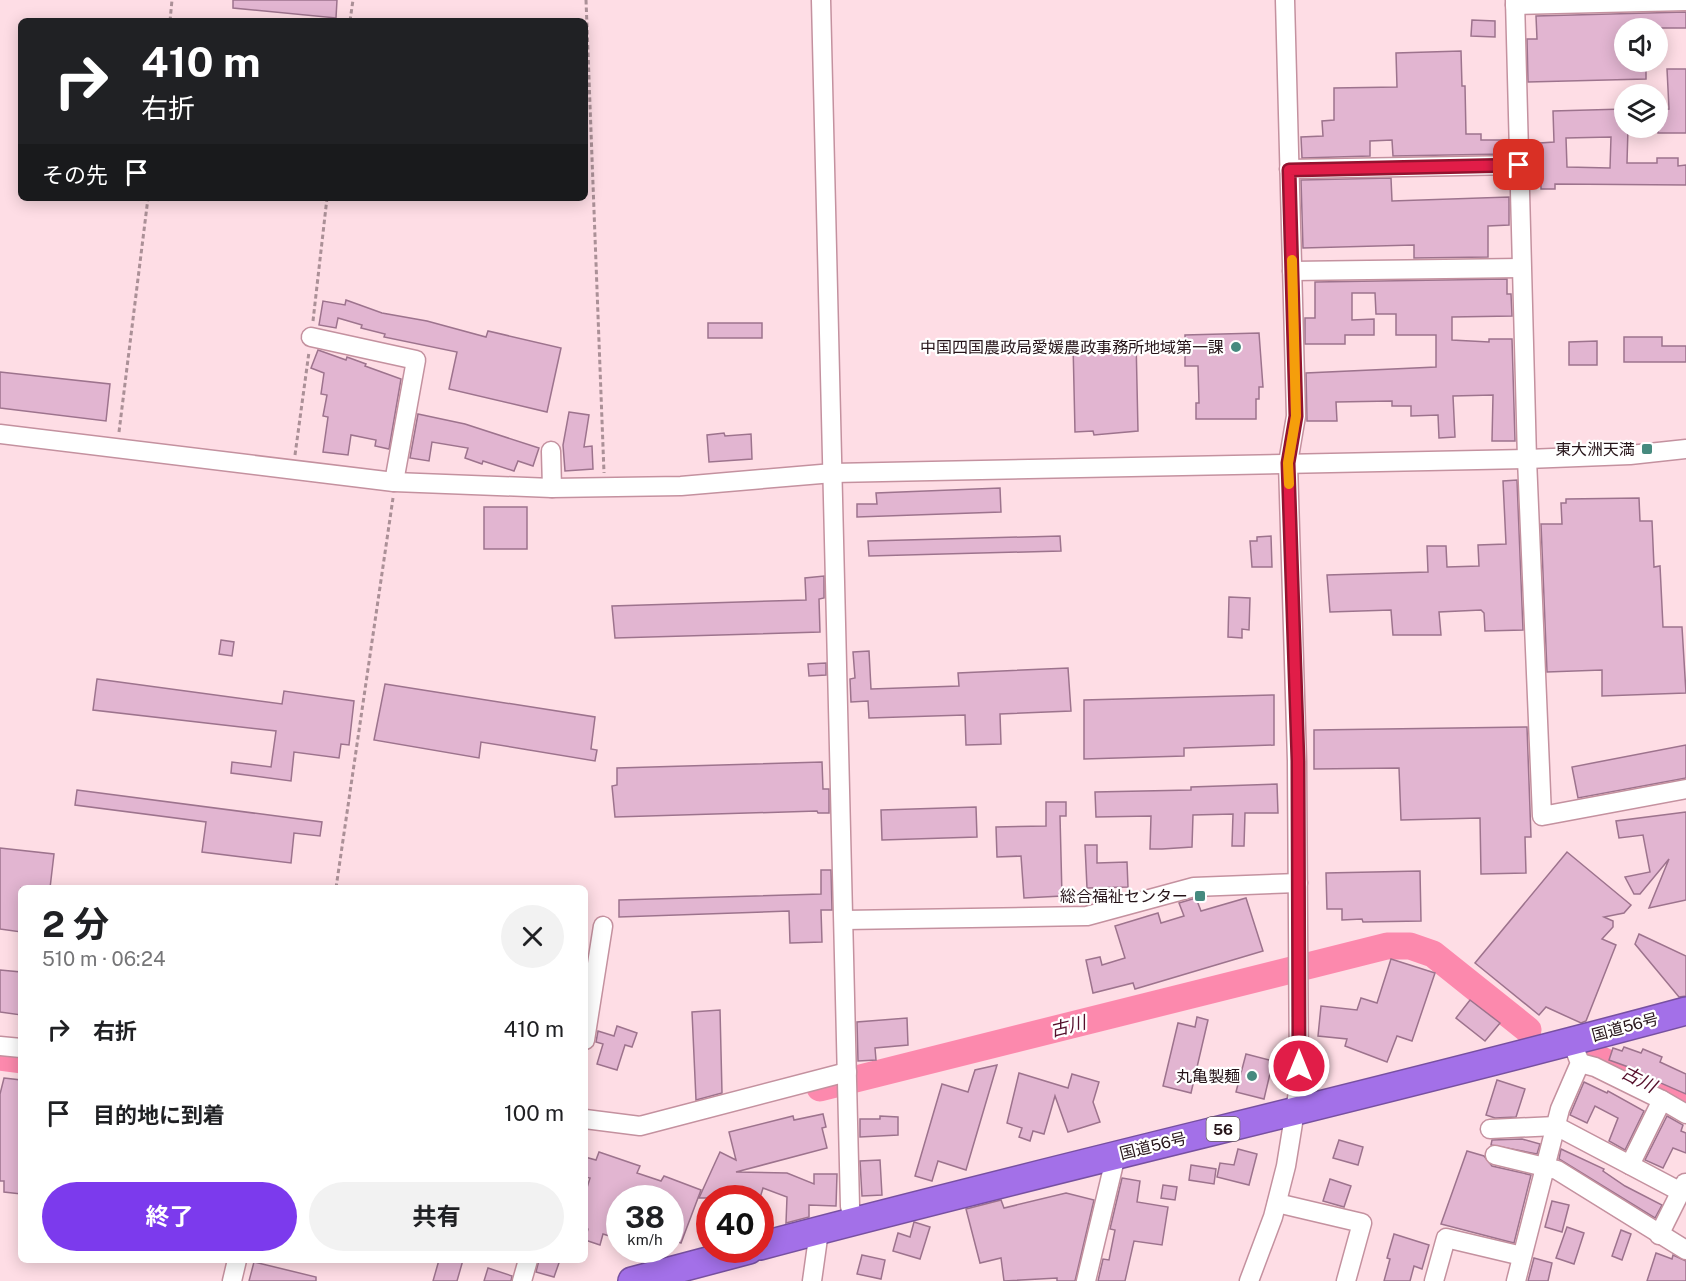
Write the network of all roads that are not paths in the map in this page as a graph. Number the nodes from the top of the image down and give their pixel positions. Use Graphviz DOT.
graph roads {
  1 [pos="821,0"];
  2 [pos="1285,0"];
  3 [pos="1686,0"];
  4 [pos="1515,2"];
  5 [pos="1519,165"];
  6 [pos="1289,170"];
  7 [pos="1521,268"];
  8 [pos="1292,271"];
  9 [pos="311,337"];
  10 [pos="0,434"];
  11 [pos="1686,449"];
  12 [pos="551,451"];
  13 [pos="1527,459"];
  14 [pos="1288,463"];
  15 [pos="833,473"];
  16 [pos="394,482"];
  17 [pos="552,488"];
  18 [pos="1686,789"];
  19 [pos="1298,883"];
  20 [pos="844,920"];
  21 [pos="603,926"];
  22 [pos="1686,1011"];
  23 [pos="588,1021"];
  24 [pos="0,1046"];
  25 [pos="18,1048"];
  26 [pos="1576,1052"];
  27 [pos="847,1081"];
  28 [pos="1662,1100"];
  29 [pos="1296,1110"];
  30 [pos="1686,1114"];
  31 [pos="588,1119"];
  32 [pos="1556,1126"];
  33 [pos="1490,1129"];
  34 [pos="1116,1155"];
  35 [pos="1495,1155"];
  36 [pos="1630,1165"];
  37 [pos="1546,1167"];
  38 [pos="1683,1187"];
  39 [pos="1277,1203"];
  40 [pos="854,1222"];
  41 [pos="819,1231"];
  42 [pos="1659,1235"];
  43 [pos="774,1242"];
  44 [pos="1686,1250"];
  45 [pos="1522,1256"];
  46 [pos="236,1263"];
  47 [pos="527,1263"];
  48 [pos="700,1263"];
  49 [pos="232,1281"];
  50 [pos="522,1281"];
  51 [pos="632,1281"];
  52 [pos="812,1281"];
  53 [pos="1086,1281"];
  54 [pos="1249,1281"];
  55 [pos="1346,1281"];
  56 [pos="1434,1281"];
  57 [pos="1516,1281"];
  1 -- 15 [label="street"];
  2 -- 6 [label="street"];
  3 -- 4 [label="street"];
  4 -- 5 [label="street"];
  5 -- 6 [label="street"];
  5 -- 7 [label="street"];
  6 -- 8 [label="street"];
  7 -- 8 [label="street"];
  7 -- 13 [label="street"];
  8 -- 14 [label="street"];
  9 -- 16 [label="street"];
  10 -- 16 [label="street"];
  11 -- 13 [label="street"];
  12 -- 17 [label="street"];
  13 -- 14 [label="street"];
  13 -- 18 [label="street"];
  14 -- 15 [label="street"];
  14 -- 19 [label="street"];
  15 -- 17 [label="street"];
  15 -- 20 [label="street"];
  16 -- 17 [label="street"];
  19 -- 20 [label="street"];
  19 -- 29 [label="street"];
  20 -- 27 [label="street"];
  21 -- 23 [label="street"];
  22 -- 26 [label="highway, 国道56号 / 56"];
  24 -- 25 [label="street"];
  26 -- 28 [label="street"];
  26 -- 29 [label="highway, 国道56号 / 56"];
  26 -- 32 [label="street"];
  27 -- 31 [label="street"];
  27 -- 40 [label="street"];
  28 -- 30 [label="street"];
  28 -- 36 [label="street"];
  29 -- 34 [label="highway, 国道56号 / 56"];
  29 -- 39 [label="street"];
  32 -- 33 [label="street"];
  32 -- 36 [label="street"];
  32 -- 37 [label="street"];
  34 -- 40 [label="highway, 国道56号 / 56"];
  34 -- 53 [label="street"];
  35 -- 37 [label="street"];
  36 -- 38 [label="street"];
  37 -- 42 [label="street"];
  37 -- 45 [label="street"];
  38 -- 42 [label="street"];
  39 -- 54 [label="street"];
  39 -- 55 [label="street"];
  40 -- 41 [label="highway, 国道56号 / 56"];
  41 -- 43 [label="highway, 国道56号 / 56"];
  41 -- 52 [label="street"];
  42 -- 44 [label="street"];
  45 -- 56 [label="street"];
  45 -- 57 [label="street"];
  46 -- 49 [label="street"];
  47 -- 50 [label="street"];
  48 -- 51 [label="highway"];
}
